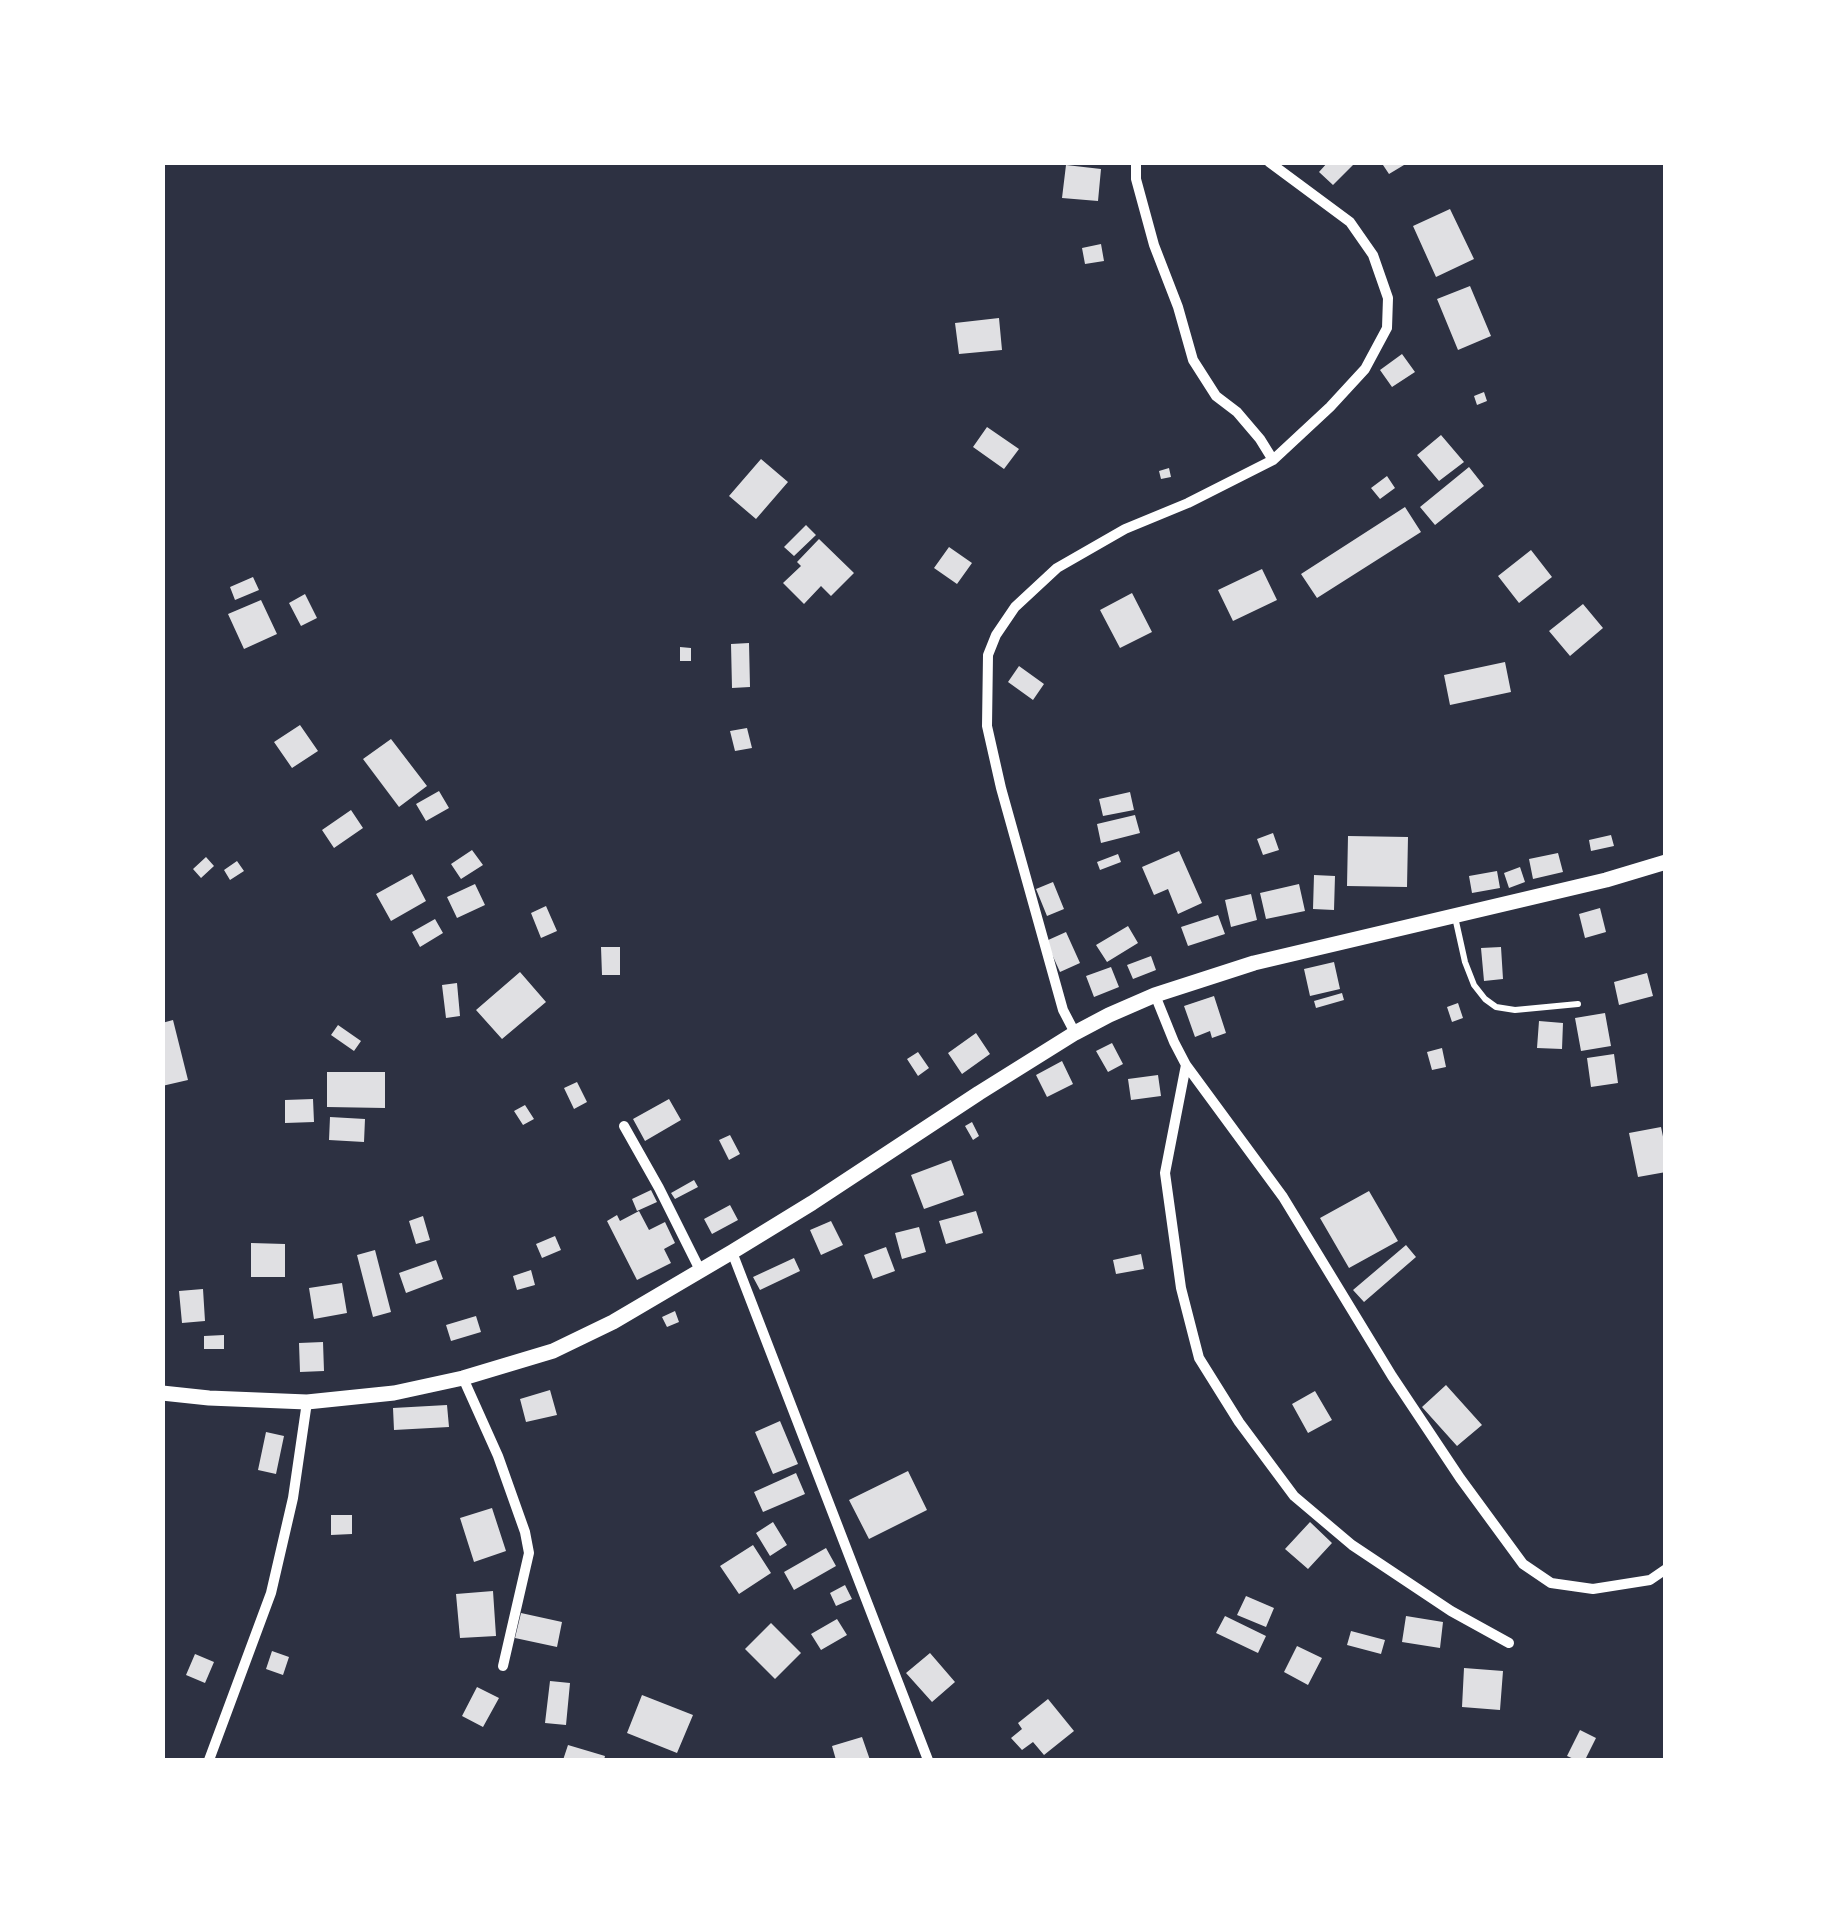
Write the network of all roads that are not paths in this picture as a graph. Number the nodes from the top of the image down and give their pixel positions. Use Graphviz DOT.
graph roads {
  1 [pos="1136,162"];
  2 [pos="1268,162"];
  3 [pos="1273,460"];
  4 [pos="1666,862"];
  5 [pos="1455,916"];
  6 [pos="1155,995"];
  7 [pos="1578,1004"];
  8 [pos="1075,1033"];
  9 [pos="1186,1065"];
  10 [pos="624,1126"];
  11 [pos="732,1252"];
  12 [pos="700,1270"];
  13 [pos="463,1378"];
  14 [pos="162,1393"];
  15 [pos="307,1402"];
  16 [pos="1666,1569"];
  17 [pos="1509,1643"];
  18 [pos="503,1666"];
  19 [pos="209,1760"];
  20 [pos="928,1760"];
  1 -- 3 [label="street"];
  2 -- 3 [label="street"];
  3 -- 8 [label="street"];
  4 -- 5 [label="street"];
  5 -- 6 [label="street"];
  5 -- 7 [label="lane"];
  6 -- 8 [label="street"];
  6 -- 9 [label="street"];
  8 -- 11 [label="street"];
  9 -- 16 [label="street"];
  9 -- 17 [label="street"];
  10 -- 12 [label="street"];
  11 -- 12 [label="street"];
  11 -- 20 [label="street"];
  12 -- 13 [label="street"];
  13 -- 15 [label="street"];
  13 -- 18 [label="street"];
  14 -- 15 [label="street"];
  15 -- 19 [label="street"];
}
